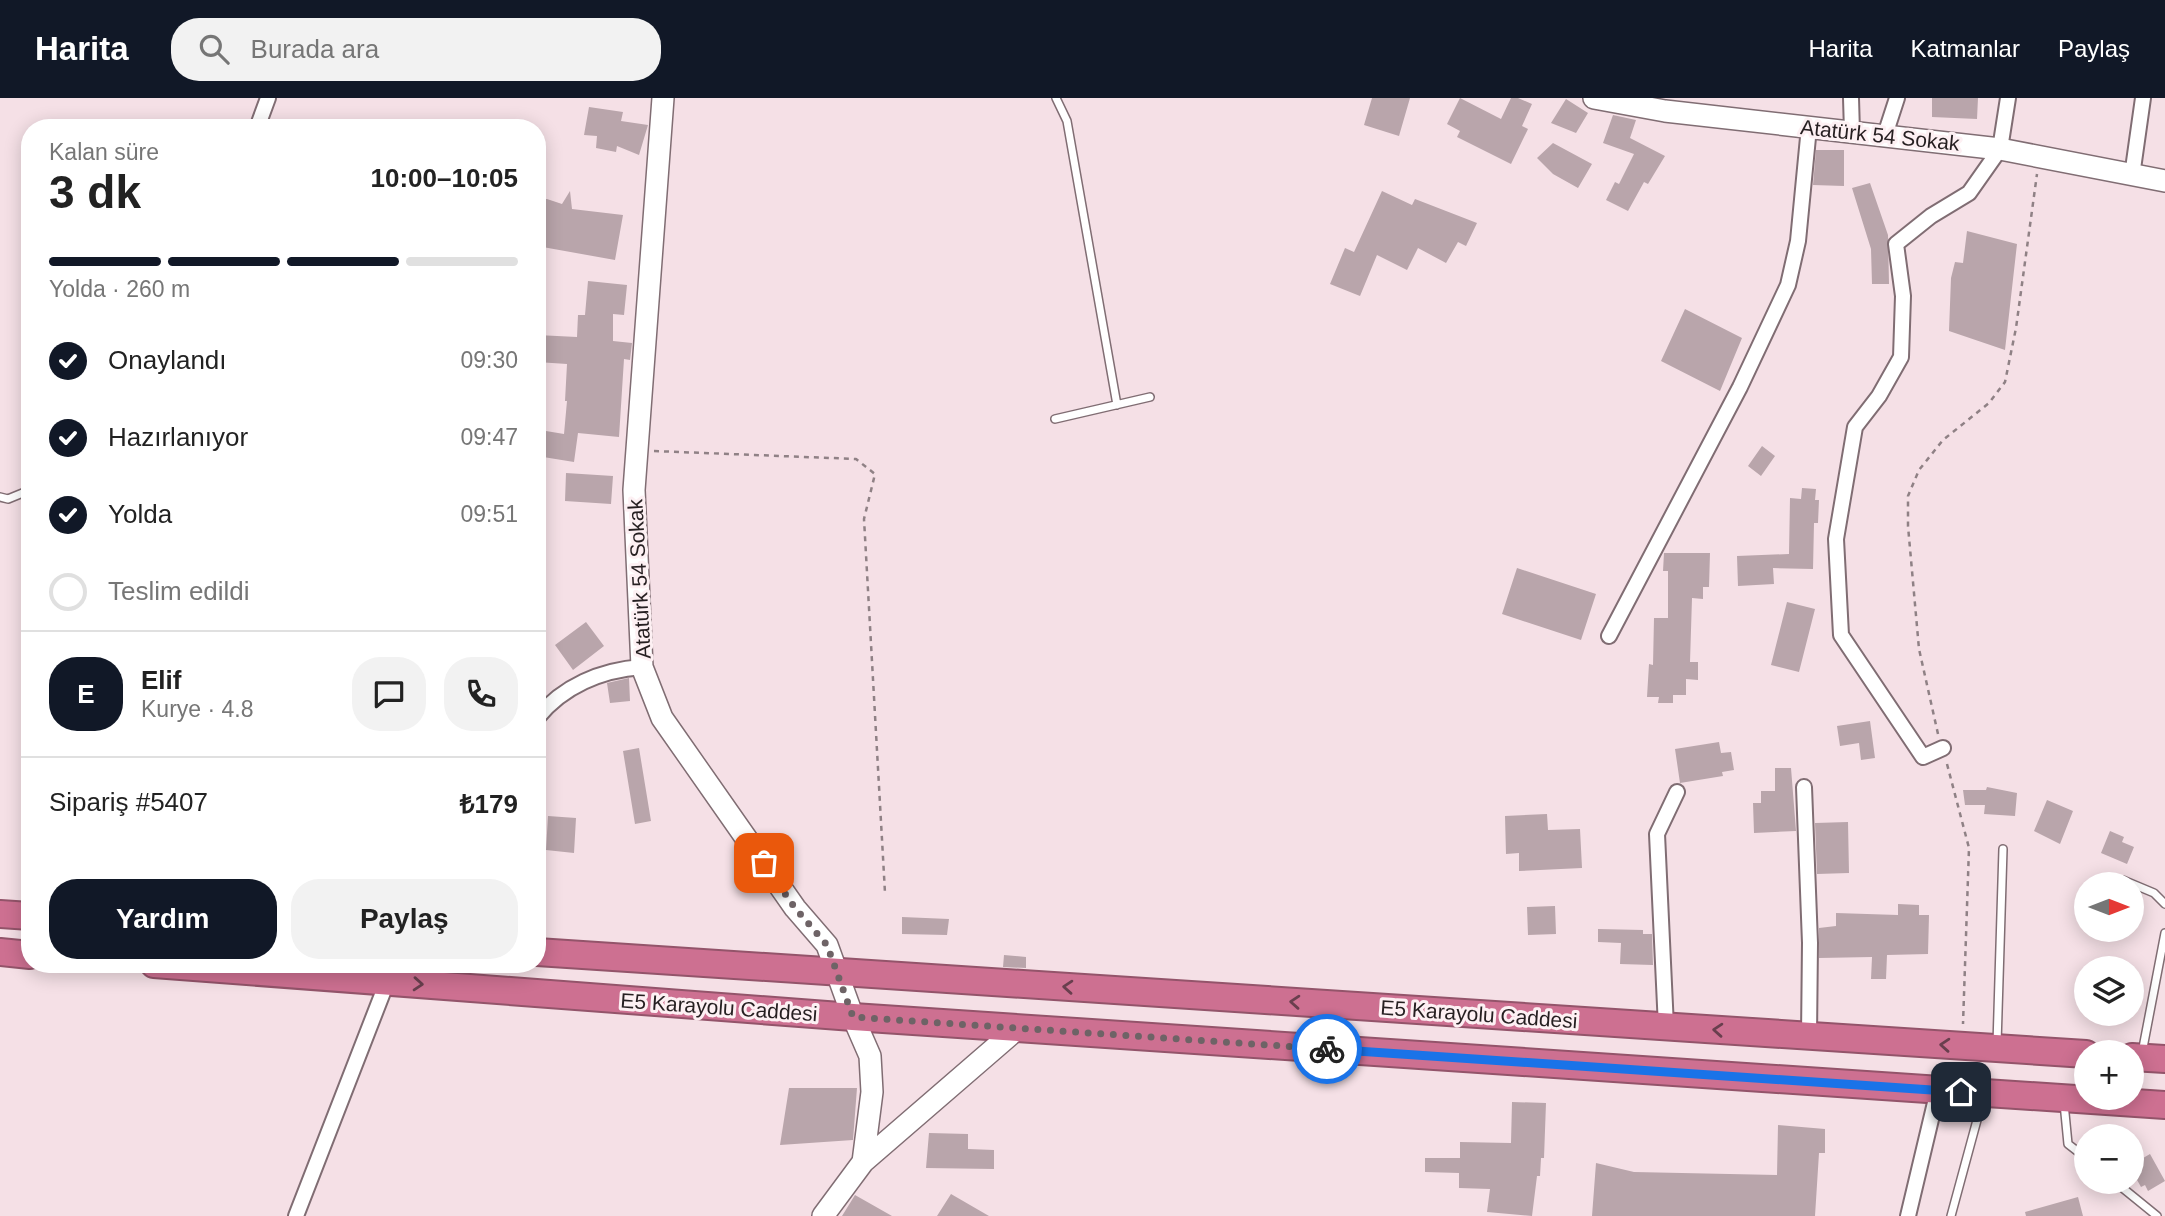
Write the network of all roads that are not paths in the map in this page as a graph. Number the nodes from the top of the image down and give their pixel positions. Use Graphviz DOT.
graph roads {
  1 [pos="268,98"];
  2 [pos="663,98"];
  3 [pos="1056,98"];
  4 [pos="1594,98"];
  5 [pos="1851,98"];
  6 [pos="1897,98"];
  7 [pos="2008,98"];
  8 [pos="2143,98"];
  9 [pos="260,119"];
  10 [pos="1810,127"];
  11 [pos="1852,132"];
  12 [pos="1885,135"];
  13 [pos="2000,149"];
  14 [pos="2132,176"];
  15 [pos="2165,181"];
  16 [pos="1150,397"];
  17 [pos="1118,405"];
  18 [pos="1055,419"];
  19 [pos="21,494"];
  20 [pos="0,497"];
  21 [pos="1609,636"];
  22 [pos="642,667"];
  23 [pos="546,709"];
  24 [pos="1943,748"];
  25 [pos="1804,787"];
  26 [pos="1677,792"];
  27 [pos="2003,849"];
  28 [pos="2144,889"];
  29 [pos="2165,904"];
  30 [pos="0,914"];
  31 [pos="21,915"];
  32 [pos="2165,933"];
  33 [pos="0,952"];
  34 [pos="21,954"];
  35 [pos="546,954"];
  36 [pos="839,972"];
  37 [pos="270,973"];
  38 [pos="387,982"];
  39 [pos="853,1017"];
  40 [pos="1666,1027"];
  41 [pos="1018,1028"];
  42 [pos="1809,1036"];
  43 [pos="1996,1048"];
  44 [pos="2074,1053"];
  45 [pos="2146,1058"];
  46 [pos="1938,1090"];
  47 [pos="1984,1093"];
  48 [pos="2064,1098"];
  49 [pos="2165,1105"];
  50 [pos="2074,1149"];
  51 [pos="863,1162"];
  52 [pos="2130,1194"];
  53 [pos="296,1216"];
  54 [pos="823,1216"];
  55 [pos="1908,1216"];
  56 [pos="1951,1216"];
  57 [pos="2157,1216"];
  1 -- 9 [label="street"];
  2 -- 22 [label="street, Atatürk 54 Sokak"];
  3 -- 17 [label="lane"];
  4 -- 10 [label="street, Atatürk 54 Sokak"];
  5 -- 11 [label="street"];
  6 -- 12 [label="street"];
  7 -- 13 [label="street"];
  8 -- 14 [label="street"];
  10 -- 11 [label="street, Atatürk 54 Sokak"];
  10 -- 21 [label="street"];
  11 -- 12 [label="street, Atatürk 54 Sokak"];
  12 -- 13 [label="street, Atatürk 54 Sokak"];
  13 -- 14 [label="street, Atatürk 54 Sokak"];
  13 -- 24 [label="street"];
  14 -- 15 [label="street, Atatürk 54 Sokak"];
  16 -- 17 [label="lane"];
  17 -- 18 [label="lane"];
  19 -- 20 [label="lane"];
  22 -- 23 [label="street"];
  22 -- 36 [label="street, Atatürk 54 Sokak"];
  25 -- 42 [label="street"];
  26 -- 40 [label="street"];
  27 -- 43 [label="lane"];
  28 -- 29 [label="lane"];
  30 -- 31 [label="highway"];
  32 -- 45 [label="lane"];
  33 -- 34 [label="highway"];
  35 -- 36 [label="highway, E5 Karayolu Caddesi"];
  36 -- 39 [label="street, Atatürk 54 Sokak"];
  40 -- 36 [label="highway, E5 Karayolu Caddesi, one-way"];
  37 -- 38 [label="highway, E5 Karayolu Caddesi"];
  38 -- 39 [label="highway, E5 Karayolu Caddesi, one-way"];
  38 -- 53 [label="street"];
  39 -- 41 [label="highway, E5 Karayolu Caddesi"];
  39 -- 51 [label="street, Atatürk 54 Sokak"];
  42 -- 40 [label="highway, E5 Karayolu Caddesi, one-way"];
  41 -- 46 [label="highway, E5 Karayolu Caddesi"];
  41 -- 51 [label="street, Atatürk 54 Sokak"];
  43 -- 42 [label="highway, E5 Karayolu Caddesi, one-way"];
  43 -- 44 [label="highway, E5 Karayolu Caddesi"];
  46 -- 47 [label="highway, E5 Karayolu Caddesi"];
  46 -- 55 [label="street"];
  47 -- 48 [label="highway, E5 Karayolu Caddesi"];
  47 -- 56 [label="lane"];
  48 -- 49 [label="highway, E5 Karayolu Caddesi"];
  48 -- 50 [label="lane"];
  51 -- 54 [label="street, Atatürk 54 Sokak"];
  52 -- 57 [label="lane"];
}
